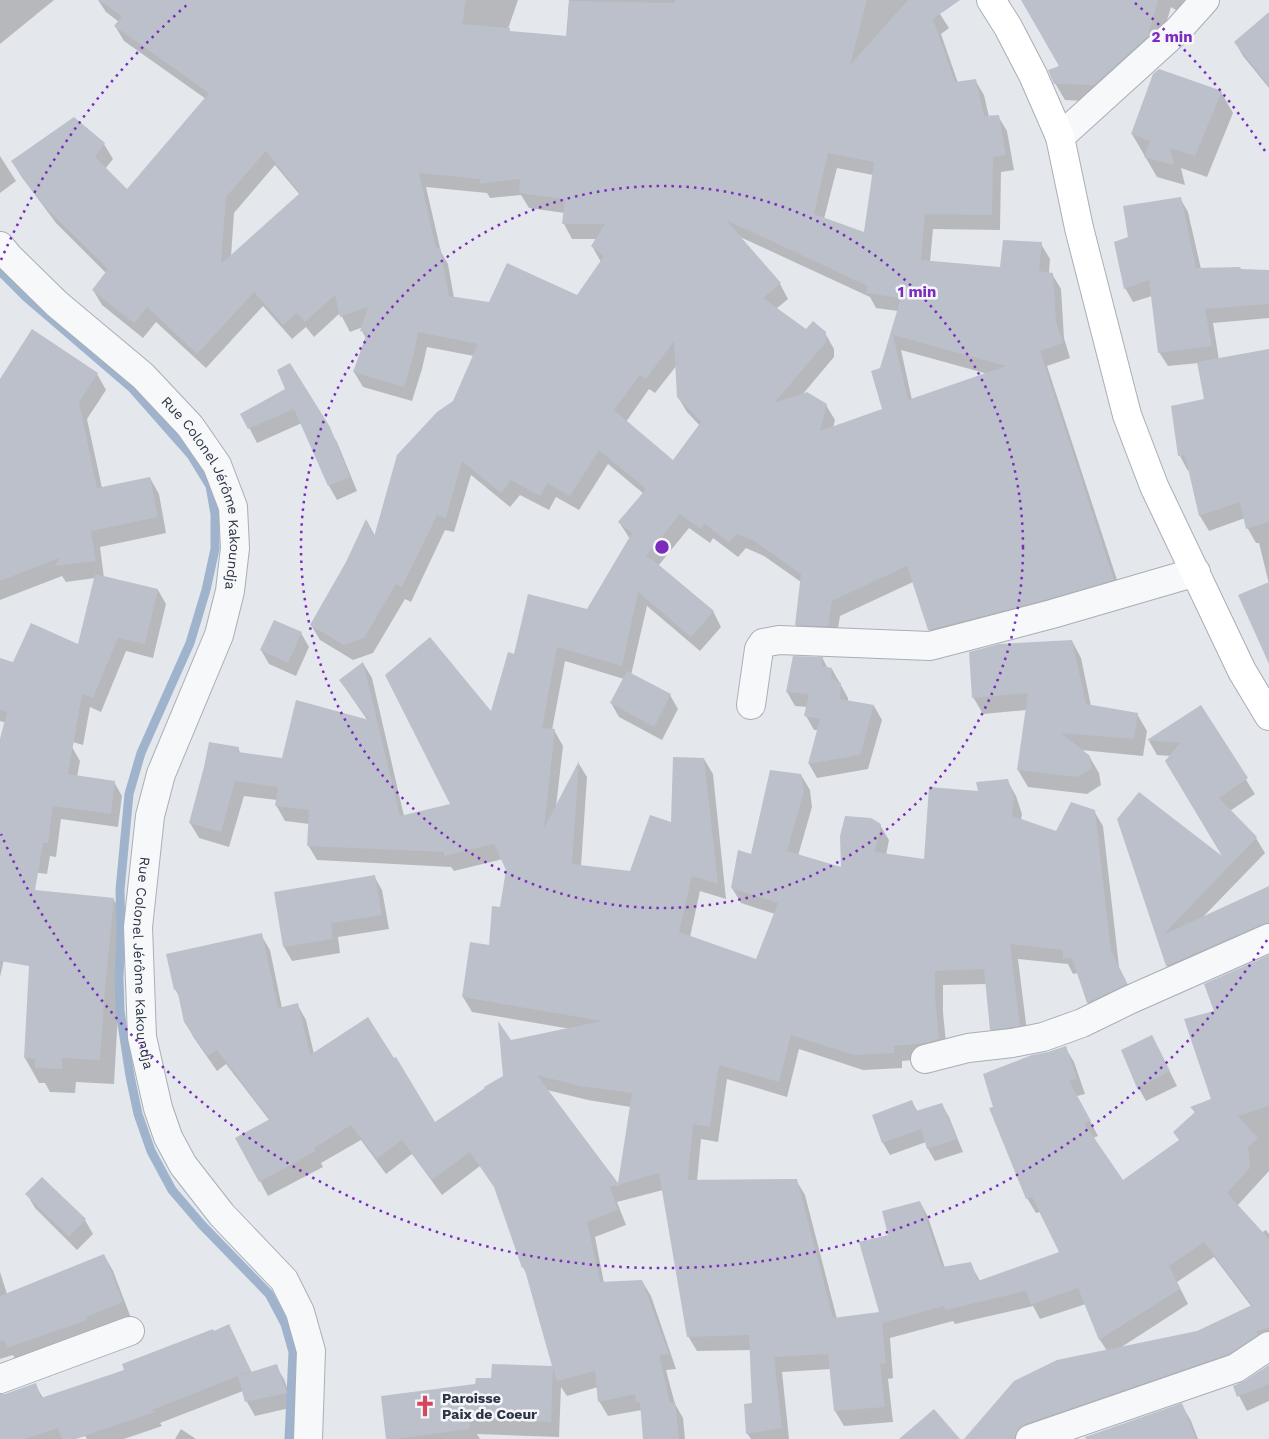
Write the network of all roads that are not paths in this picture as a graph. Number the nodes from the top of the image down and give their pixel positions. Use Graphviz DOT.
graph roads {
  1 [pos="991,0"];
  2 [pos="1205,0"];
  3 [pos="1060,137"];
  4 [pos="0,246"];
  5 [pos="1196,572"];
  6 [pos="751,705"];
  7 [pos="1269,716"];
  8 [pos="1269,938"];
  9 [pos="925,1059"];
  10 [pos="130,1331"];
  11 [pos="1269,1346"];
  12 [pos="0,1378"];
  13 [pos="308,1439"];
  14 [pos="1030,1439"];
  1 -- 3 [label="street"];
  2 -- 3 [label="street"];
  3 -- 5 [label="street"];
  4 -- 13 [label="street, Rue Colonel Jérôme Kakoundja"];
  5 -- 6 [label="street"];
  5 -- 7 [label="street"];
  8 -- 9 [label="street"];
  10 -- 12 [label="street"];
  11 -- 14 [label="street"];
}
